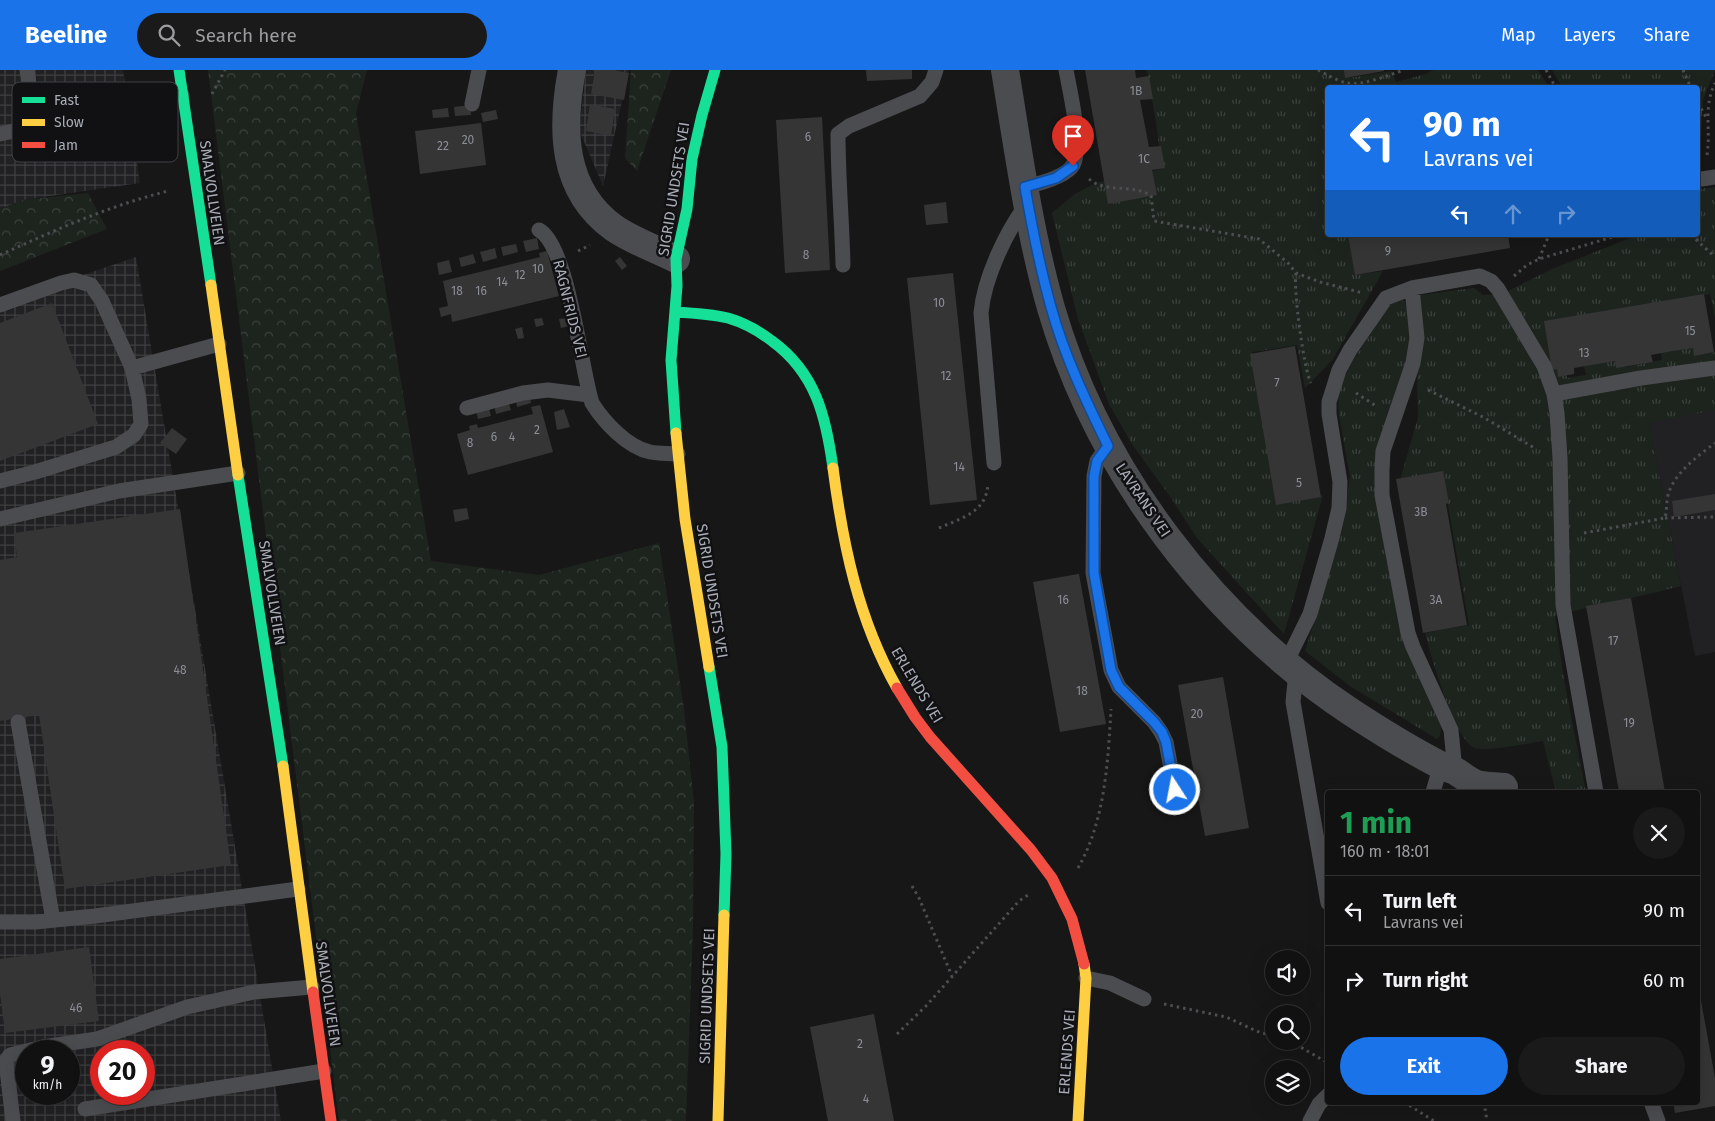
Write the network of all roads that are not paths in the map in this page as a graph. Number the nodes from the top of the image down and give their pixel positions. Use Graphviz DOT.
graph roads {
  1 [pos="179,70"];
  2 [pos="479,70"];
  3 [pos="572,70"];
  4 [pos="715,70"];
  5 [pos="936,70"];
  6 [pos="1005,70"];
  7 [pos="1066,70"];
  8 [pos="182,95"];
  9 [pos="178,96"];
  10 [pos="472,104"];
  11 [pos="1027,195"];
  12 [pos="539,230"];
  13 [pos="676,259"];
  14 [pos="844,265"];
  15 [pos="1412,288"];
  16 [pos="0,305"];
  17 [pos="675,312"];
  18 [pos="218,344"];
  19 [pos="132,368"];
  20 [pos="1715,368"];
  21 [pos="1554,394"];
  22 [pos="589,395"];
  23 [pos="468,408"];
  24 [pos="1108,446"];
  25 [pos="678,454"];
  26 [pos="994,463"];
  27 [pos="238,473"];
  28 [pos="0,481"];
  29 [pos="0,519"];
  30 [pos="1291,667"];
  31 [pos="18,722"];
  32 [pos="1448,768"];
  33 [pos="1434,790"];
  34 [pos="1505,790"];
  35 [pos="1596,790"];
  36 [pos="1178,805"];
  37 [pos="1325,886"];
  38 [pos="298,889"];
  39 [pos="53,920"];
  40 [pos="0,922"];
  41 [pos="1086,978"];
  42 [pos="312,987"];
  43 [pos="1144,999"];
  44 [pos="324,1071"];
  45 [pos="1325,1098"];
  46 [pos="1652,1105"];
  47 [pos="85,1109"];
  48 [pos="13,1121"];
  49 [pos="331,1121"];
  50 [pos="718,1121"];
  51 [pos="1078,1121"];
  52 [pos="1310,1121"];
  53 [pos="1658,1121"];
  1 -- 8 [label="street, SMALVOLLVEIEN"];
  2 -- 10 [label="lane"];
  3 -- 13 [label="street"];
  4 -- 13 [label="street, SIGRID UNDSETS VEI"];
  5 -- 14 [label="lane"];
  6 -- 11 [label="street, LAVRANS VEI"];
  7 -- 11 [label="lane"];
  8 -- 9 [label="lane"];
  8 -- 18 [label="street, SMALVOLLVEIEN"];
  11 -- 24 [label="street, LAVRANS VEI"];
  11 -- 26 [label="lane"];
  12 -- 22 [label="lane, RAGNFRIDS VEI"];
  13 -- 17 [label="street, SIGRID UNDSETS VEI"];
  15 -- 21 [label="lane"];
  15 -- 30 [label="lane"];
  15 -- 32 [label="lane"];
  16 -- 19 [label="lane"];
  17 -- 25 [label="street, SIGRID UNDSETS VEI"];
  17 -- 41 [label="street, ERLENDS VEI"];
  18 -- 19 [label="lane"];
  18 -- 27 [label="street, SMALVOLLVEIEN"];
  19 -- 28 [label="lane"];
  20 -- 21 [label="lane"];
  21 -- 35 [label="lane"];
  22 -- 23 [label="lane"];
  22 -- 25 [label="lane, RAGNFRIDS VEI"];
  24 -- 30 [label="street, LAVRANS VEI"];
  24 -- 36 [label="lane"];
  25 -- 50 [label="street, SIGRID UNDSETS VEI"];
  27 -- 29 [label="lane"];
  27 -- 38 [label="street, SMALVOLLVEIEN"];
  30 -- 32 [label="street, LAVRANS VEI"];
  30 -- 37 [label="lane"];
  31 -- 39 [label="lane"];
  32 -- 33 [label="lane"];
  32 -- 34 [label="street, LAVRANS VEI"];
  38 -- 39 [label="lane"];
  38 -- 42 [label="street, SMALVOLLVEIEN"];
  39 -- 40 [label="lane"];
  41 -- 43 [label="lane"];
  41 -- 51 [label="street, ERLENDS VEI"];
  42 -- 44 [label="street, SMALVOLLVEIEN"];
  42 -- 48 [label="lane"];
  44 -- 47 [label="lane"];
  44 -- 49 [label="street, SMALVOLLVEIEN"];
  45 -- 52 [label="lane"];
  46 -- 53 [label="lane"];
}
